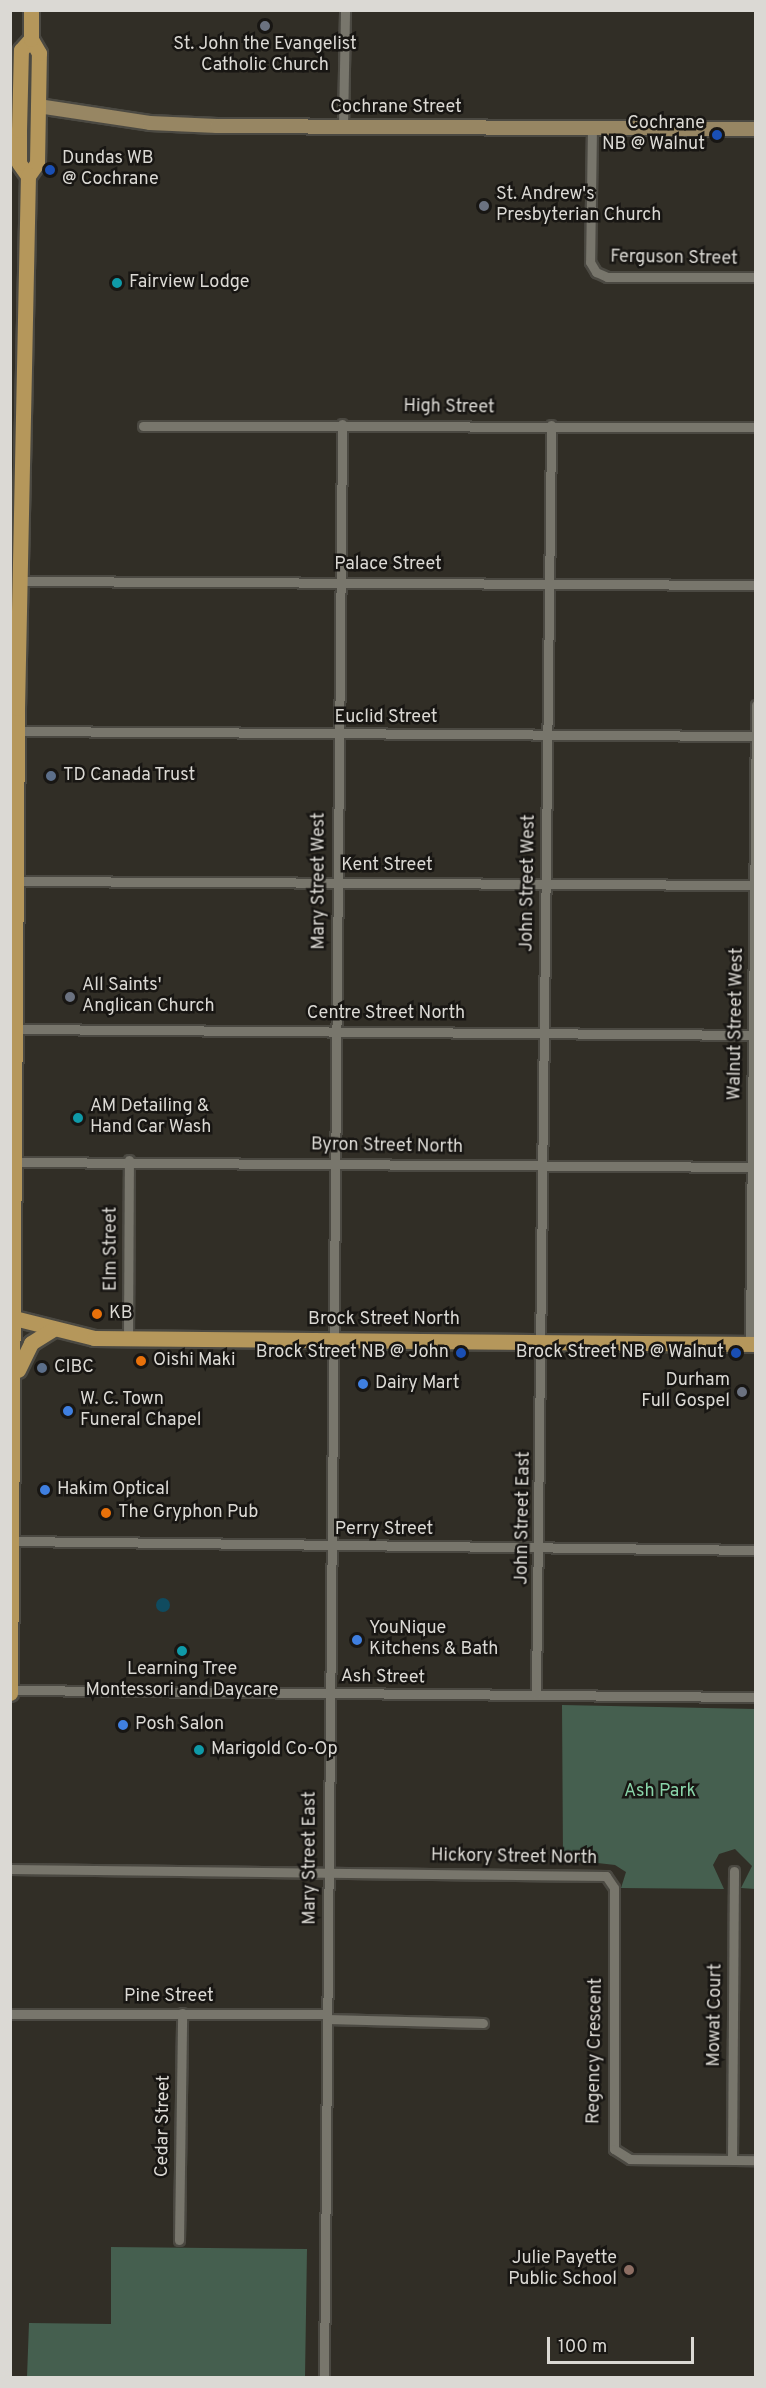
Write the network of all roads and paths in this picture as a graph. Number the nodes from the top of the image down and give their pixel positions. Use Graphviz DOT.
graph roads {
  1 [pos="31,10"];
  2 [pos="345,10"];
  3 [pos="31,39"];
  4 [pos="38,106"];
  5 [pos="592,126"];
  6 [pos="344,127"];
  7 [pos="756,129"];
  8 [pos="28,176"];
  9 [pos="756,277"];
  10 [pos="342,424"];
  11 [pos="551,425"];
  12 [pos="143,426"];
  13 [pos="756,427"];
  14 [pos="15,555"];
  15 [pos="20,581"];
  16 [pos="340,581"];
  17 [pos="550,582"];
  18 [pos="756,585"];
  19 [pos="756,705"];
  20 [pos="14,731"];
  21 [pos="338,734"];
  22 [pos="548,734"];
  23 [pos="755,736"];
  24 [pos="14,855"];
  25 [pos="17,881"];
  26 [pos="337,882"];
  27 [pos="546,884"];
  28 [pos="755,885"];
  29 [pos="14,1009"];
  30 [pos="16,1029"];
  31 [pos="335,1030"];
  32 [pos="544,1031"];
  33 [pos="754,1035"];
  34 [pos="129,1161"];
  35 [pos="14,1162"];
  36 [pos="334,1164"];
  37 [pos="542,1166"];
  38 [pos="754,1167"];
  39 [pos="13,1318"];
  40 [pos="54,1329"];
  41 [pos="128,1338"];
  42 [pos="333,1339"];
  43 [pos="540,1342"];
  44 [pos="753,1344"];
  45 [pos="15,1382"];
  46 [pos="12,1467"];
  47 [pos="12,1541"];
  48 [pos="329,1547"];
  49 [pos="541,1547"];
  50 [pos="756,1550"];
  51 [pos="11,1618"];
  52 [pos="10,1691"];
  53 [pos="328,1693"];
  54 [pos="536,1694"];
  55 [pos="756,1697"];
  56 [pos="10,1869"];
  57 [pos="327,1871"];
  58 [pos="734,1871"];
  59 [pos="612,1880"];
  60 [pos="182,2013"];
  61 [pos="10,2014"];
  62 [pos="327,2017"];
  63 [pos="483,2023"];
  64 [pos="732,2159"];
  65 [pos="756,2160"];
  66 [pos="180,2240"];
  67 [pos="324,2378"];
  1 -- 3 [label="main road"];
  2 -- 6 [label="street"];
  3 -- 4 [label="main road"];
  3 -- 8 [label="main road"];
  4 -- 6 [label="main road, Cochrane Street"];
  4 -- 8 [label="main road"];
  5 -- 6 [label="main road, Cochrane Street"];
  5 -- 7 [label="main road, Cochrane Street"];
  5 -- 9 [label="street, Ferguson Street"];
  8 -- 14 [label="main road"];
  10 -- 11 [label="street, High Street"];
  10 -- 12 [label="street, High Street"];
  10 -- 16 [label="street, Mary Street West"];
  11 -- 13 [label="street, High Street"];
  11 -- 17 [label="street, John Street West"];
  14 -- 15 [label="main road"];
  15 -- 16 [label="street, Palace Street"];
  15 -- 20 [label="main road"];
  16 -- 17 [label="street, Palace Street"];
  16 -- 21 [label="street, Mary Street West"];
  17 -- 18 [label="street, Palace Street"];
  17 -- 22 [label="street, John Street West"];
  19 -- 23 [label="street, Walnut Street West"];
  20 -- 21 [label="street, Euclid Street"];
  20 -- 24 [label="main road"];
  21 -- 22 [label="street, Euclid Street"];
  21 -- 26 [label="street, Mary Street West"];
  22 -- 23 [label="street, Euclid Street"];
  22 -- 27 [label="street, John Street West"];
  23 -- 28 [label="street, Walnut Street West"];
  24 -- 25 [label="main road"];
  25 -- 26 [label="street, Kent Street"];
  25 -- 29 [label="main road"];
  26 -- 27 [label="street, Kent Street"];
  26 -- 31 [label="street, Mary Street West"];
  27 -- 28 [label="street, Kent Street"];
  27 -- 32 [label="street, John Street West"];
  28 -- 33 [label="street, Walnut Street West"];
  29 -- 30 [label="main road"];
  30 -- 31 [label="street, Centre Street North"];
  30 -- 35 [label="main road"];
  31 -- 32 [label="street, Centre Street North"];
  31 -- 36 [label="street, Mary Street West"];
  32 -- 33 [label="street, Centre Street North"];
  32 -- 37 [label="street, John Street West"];
  33 -- 38 [label="street, Walnut Street West"];
  34 -- 35 [label="street, Byron Street North"];
  34 -- 36 [label="street, Byron Street North"];
  34 -- 41 [label="street, Elm Street"];
  35 -- 39 [label="main road"];
  36 -- 37 [label="street, Byron Street North"];
  36 -- 42 [label="street, Mary Street West"];
  37 -- 38 [label="street, Byron Street North"];
  37 -- 43 [label="street, John Street West"];
  38 -- 44 [label="street, Walnut Street West"];
  39 -- 40 [label="main road, Brock Street North"];
  39 -- 45 [label="main road"];
  40 -- 41 [label="main road, Brock Street North"];
  40 -- 45 [label="main road"];
  41 -- 42 [label="main road, Brock Street North"];
  42 -- 43 [label="main road, Brock Street North"];
  42 -- 48 [label="street, Mary Street East"];
  43 -- 44 [label="main road, Brock Street North"];
  43 -- 49 [label="street, John Street East"];
  45 -- 46 [label="main road"];
  46 -- 47 [label="main road"];
  47 -- 48 [label="street, Perry Street"];
  47 -- 51 [label="main road"];
  48 -- 49 [label="street, Perry Street"];
  48 -- 53 [label="street, Mary Street East"];
  49 -- 50 [label="street, Perry Street"];
  49 -- 54 [label="street, John Street East"];
  51 -- 52 [label="main road"];
  52 -- 53 [label="street, Ash Street"];
  53 -- 54 [label="street, Ash Street"];
  53 -- 57 [label="street, Mary Street East"];
  54 -- 55 [label="street, Ash Street"];
  56 -- 57 [label="street, Hickory Street North"];
  57 -- 59 [label="street, Hickory Street North"];
  57 -- 62 [label="street, Mary Street East"];
  58 -- 64 [label="street, Mowat Court"];
  59 -- 64 [label="street, Regency Crescent"];
  60 -- 61 [label="street, Pine Street"];
  60 -- 62 [label="street, Pine Street"];
  60 -- 66 [label="street, Cedar Street"];
  62 -- 63 [label="street, Pine Street"];
  62 -- 67 [label="street, Mary Street East"];
  64 -- 65 [label="street, Regency Crescent"];
}
